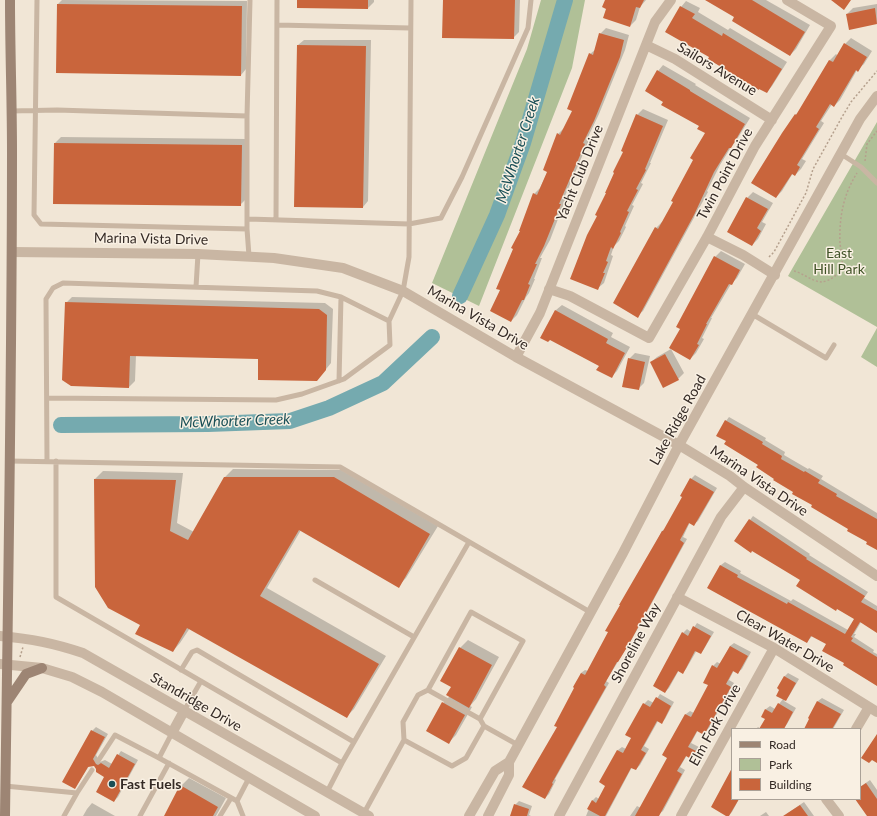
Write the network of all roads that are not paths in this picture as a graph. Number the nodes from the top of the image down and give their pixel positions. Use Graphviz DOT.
graph roads {
  1 [pos="10,0"];
  2 [pos="37,0"];
  3 [pos="250,0"];
  4 [pos="277,0"];
  5 [pos="410,0"];
  6 [pos="531,0"];
  7 [pos="671,0"];
  8 [pos="787,0"];
  9 [pos="277,25"];
  10 [pos="410,28"];
  11 [pos="646,45"];
  12 [pos="877,96"];
  13 [pos="35,110"];
  14 [pos="11,111"];
  15 [pos="247,116"];
  16 [pos="772,120"];
  17 [pos="841,154"];
  18 [pos="877,183"];
  19 [pos="248,220"];
  20 [pos="276,220"];
  21 [pos="409,224"];
  22 [pos="247,229"];
  23 [pos="707,237"];
  24 [pos="12,252"];
  25 [pos="198,254"];
  26 [pos="249,256"];
  27 [pos="775,275"];
  28 [pos="196,287"];
  29 [pos="549,289"];
  30 [pos="403,291"];
  31 [pos="341,298"];
  32 [pos="752,314"];
  33 [pos="389,321"];
  34 [pos="834,345"];
  35 [pos="516,357"];
  36 [pos="339,381"];
  37 [pos="47,398"];
  38 [pos="679,445"];
  39 [pos="9,460"];
  40 [pos="47,461"];
  41 [pos="56,462"];
  42 [pos="744,487"];
  43 [pos="469,542"];
  44 [pos="877,576"];
  45 [pos="315,580"];
  46 [pos="7,588"];
  47 [pos="677,597"];
  48 [pos="0,600"];
  49 [pos="590,612"];
  50 [pos="4,636"];
  51 [pos="414,637"];
  52 [pos="774,648"];
  53 [pos="4,664"];
  54 [pos="42,668"];
  55 [pos="181,670"];
  56 [pos="201,682"];
  57 [pos="428,690"];
  58 [pos="3,699"];
  59 [pos="873,710"];
  60 [pos="184,711"];
  61 [pos="480,719"];
  62 [pos="484,726"];
  63 [pos="857,728"];
  64 [pos="172,733"];
  65 [pos="404,740"];
  66 [pos="354,742"];
  67 [pos="518,745"];
  68 [pos="159,758"];
  69 [pos="98,762"];
  70 [pos="509,762"];
  71 [pos="169,763"];
  72 [pos="342,763"];
  73 [pos="92,770"];
  74 [pos="249,778"];
  75 [pos="5,786"];
  76 [pos="327,792"];
  77 [pos="77,793"];
  78 [pos="231,798"];
  79 [pos="827,800"];
  80 [pos="237,801"];
  81 [pos="366,815"];
  82 [pos="5,816"];
  83 [pos="64,816"];
  84 [pos="140,816"];
  85 [pos="220,816"];
  86 [pos="243,816"];
  87 [pos="315,816"];
  88 [pos="469,816"];
  89 [pos="488,816"];
  90 [pos="559,816"];
  91 [pos="681,816"];
  92 [pos="839,816"];
  1 -- 14 [label="main road"];
  2 -- 13 [label="lane"];
  3 -- 15 [label="lane"];
  4 -- 9 [label="lane"];
  5 -- 10 [label="lane"];
  6 -- 21 [label="lane"];
  7 -- 11 [label="street, Yacht Club Drive"];
  8 -- 16 [label="street, Twin Point Drive"];
  9 -- 10 [label="lane"];
  9 -- 20 [label="lane"];
  10 -- 21 [label="lane"];
  11 -- 16 [label="street, Sailors Avenue"];
  11 -- 29 [label="street, Yacht Club Drive"];
  12 -- 17 [label="street, Lake Ridge Road"];
  13 -- 14 [label="lane"];
  13 -- 15 [label="lane"];
  13 -- 22 [label="lane"];
  14 -- 24 [label="main road"];
  15 -- 19 [label="lane"];
  16 -- 23 [label="street, Twin Point Drive"];
  17 -- 18 [label="lane"];
  17 -- 27 [label="street, Lake Ridge Road"];
  19 -- 20 [label="lane"];
  19 -- 22 [label="lane"];
  20 -- 21 [label="lane"];
  21 -- 30 [label="lane"];
  22 -- 26 [label="lane"];
  23 -- 27 [label="street"];
  23 -- 29 [label="street, Twin Point Drive"];
  24 -- 25 [label="street, Marina Vista Drive"];
  24 -- 39 [label="main road"];
  25 -- 26 [label="street, Marina Vista Drive"];
  25 -- 28 [label="lane"];
  26 -- 30 [label="street, Marina Vista Drive"];
  27 -- 32 [label="street, Lake Ridge Road"];
  28 -- 31 [label="lane"];
  28 -- 37 [label="lane"];
  29 -- 35 [label="street, Yacht Club Drive"];
  30 -- 33 [label="lane"];
  30 -- 35 [label="street, Marina Vista Drive"];
  31 -- 33 [label="lane"];
  31 -- 36 [label="lane"];
  32 -- 34 [label="lane"];
  32 -- 38 [label="street, Lake Ridge Road"];
  33 -- 36 [label="lane"];
  35 -- 38 [label="street, Marina Vista Drive"];
  36 -- 37 [label="lane"];
  37 -- 40 [label="lane"];
  38 -- 42 [label="street, Marina Vista Drive"];
  38 -- 49 [label="street, Lake Ridge Road"];
  39 -- 40 [label="lane"];
  39 -- 46 [label="main road"];
  40 -- 41 [label="lane"];
  41 -- 43 [label="lane"];
  41 -- 55 [label="lane"];
  42 -- 44 [label="street, Marina Vista Drive"];
  42 -- 47 [label="street, Shoreline Way"];
  43 -- 49 [label="lane"];
  43 -- 51 [label="lane"];
  45 -- 51 [label="lane"];
  46 -- 48 [label="main road"];
  46 -- 50 [label="main road"];
  47 -- 52 [label="street, Clear Water Drive"];
  47 -- 90 [label="street, Shoreline Way"];
  49 -- 67 [label="street, Lake Ridge Road"];
  50 -- 53 [label="main road"];
  50 -- 60 [label="street, Standridge Drive"];
  51 -- 66 [label="lane"];
  52 -- 59 [label="street, Clear Water Drive"];
  52 -- 91 [label="street, Elm Fork Drive"];
  53 -- 54 [label="street"];
  53 -- 58 [label="main road"];
  54 -- 58 [label="main road"];
  54 -- 64 [label="street"];
  55 -- 56 [label="lane"];
  55 -- 66 [label="lane"];
  56 -- 60 [label="lane"];
  56 -- 72 [label="lane"];
  57 -- 61 [label="lane"];
  57 -- 61 [label="lane"];
  57 -- 65 [label="lane"];
  58 -- 75 [label="main road"];
  59 -- 63 [label="street"];
  60 -- 64 [label="street"];
  60 -- 76 [label="street, Standridge Drive"];
  61 -- 62 [label="lane"];
  62 -- 65 [label="lane"];
  62 -- 67 [label="lane"];
  64 -- 68 [label="lane"];
  64 -- 74 [label="street"];
  65 -- 81 [label="lane"];
  66 -- 72 [label="lane"];
  67 -- 70 [label="street, Lake Ridge Road"];
  68 -- 69 [label="lane"];
  68 -- 71 [label="lane"];
  70 -- 88 [label="street, Lake Ridge Road"];
  70 -- 89 [label="street, Lake Ridge Road"];
  71 -- 78 [label="lane"];
  71 -- 84 [label="lane"];
  72 -- 76 [label="lane"];
  73 -- 77 [label="lane"];
  74 -- 80 [label="lane"];
  74 -- 87 [label="street"];
  75 -- 77 [label="lane"];
  75 -- 82 [label="main road"];
  76 -- 81 [label="street, Standridge Drive"];
  77 -- 83 [label="lane"];
  78 -- 80 [label="lane"];
  78 -- 85 [label="lane"];
  79 -- 92 [label="street"];
  80 -- 86 [label="lane"];
}
